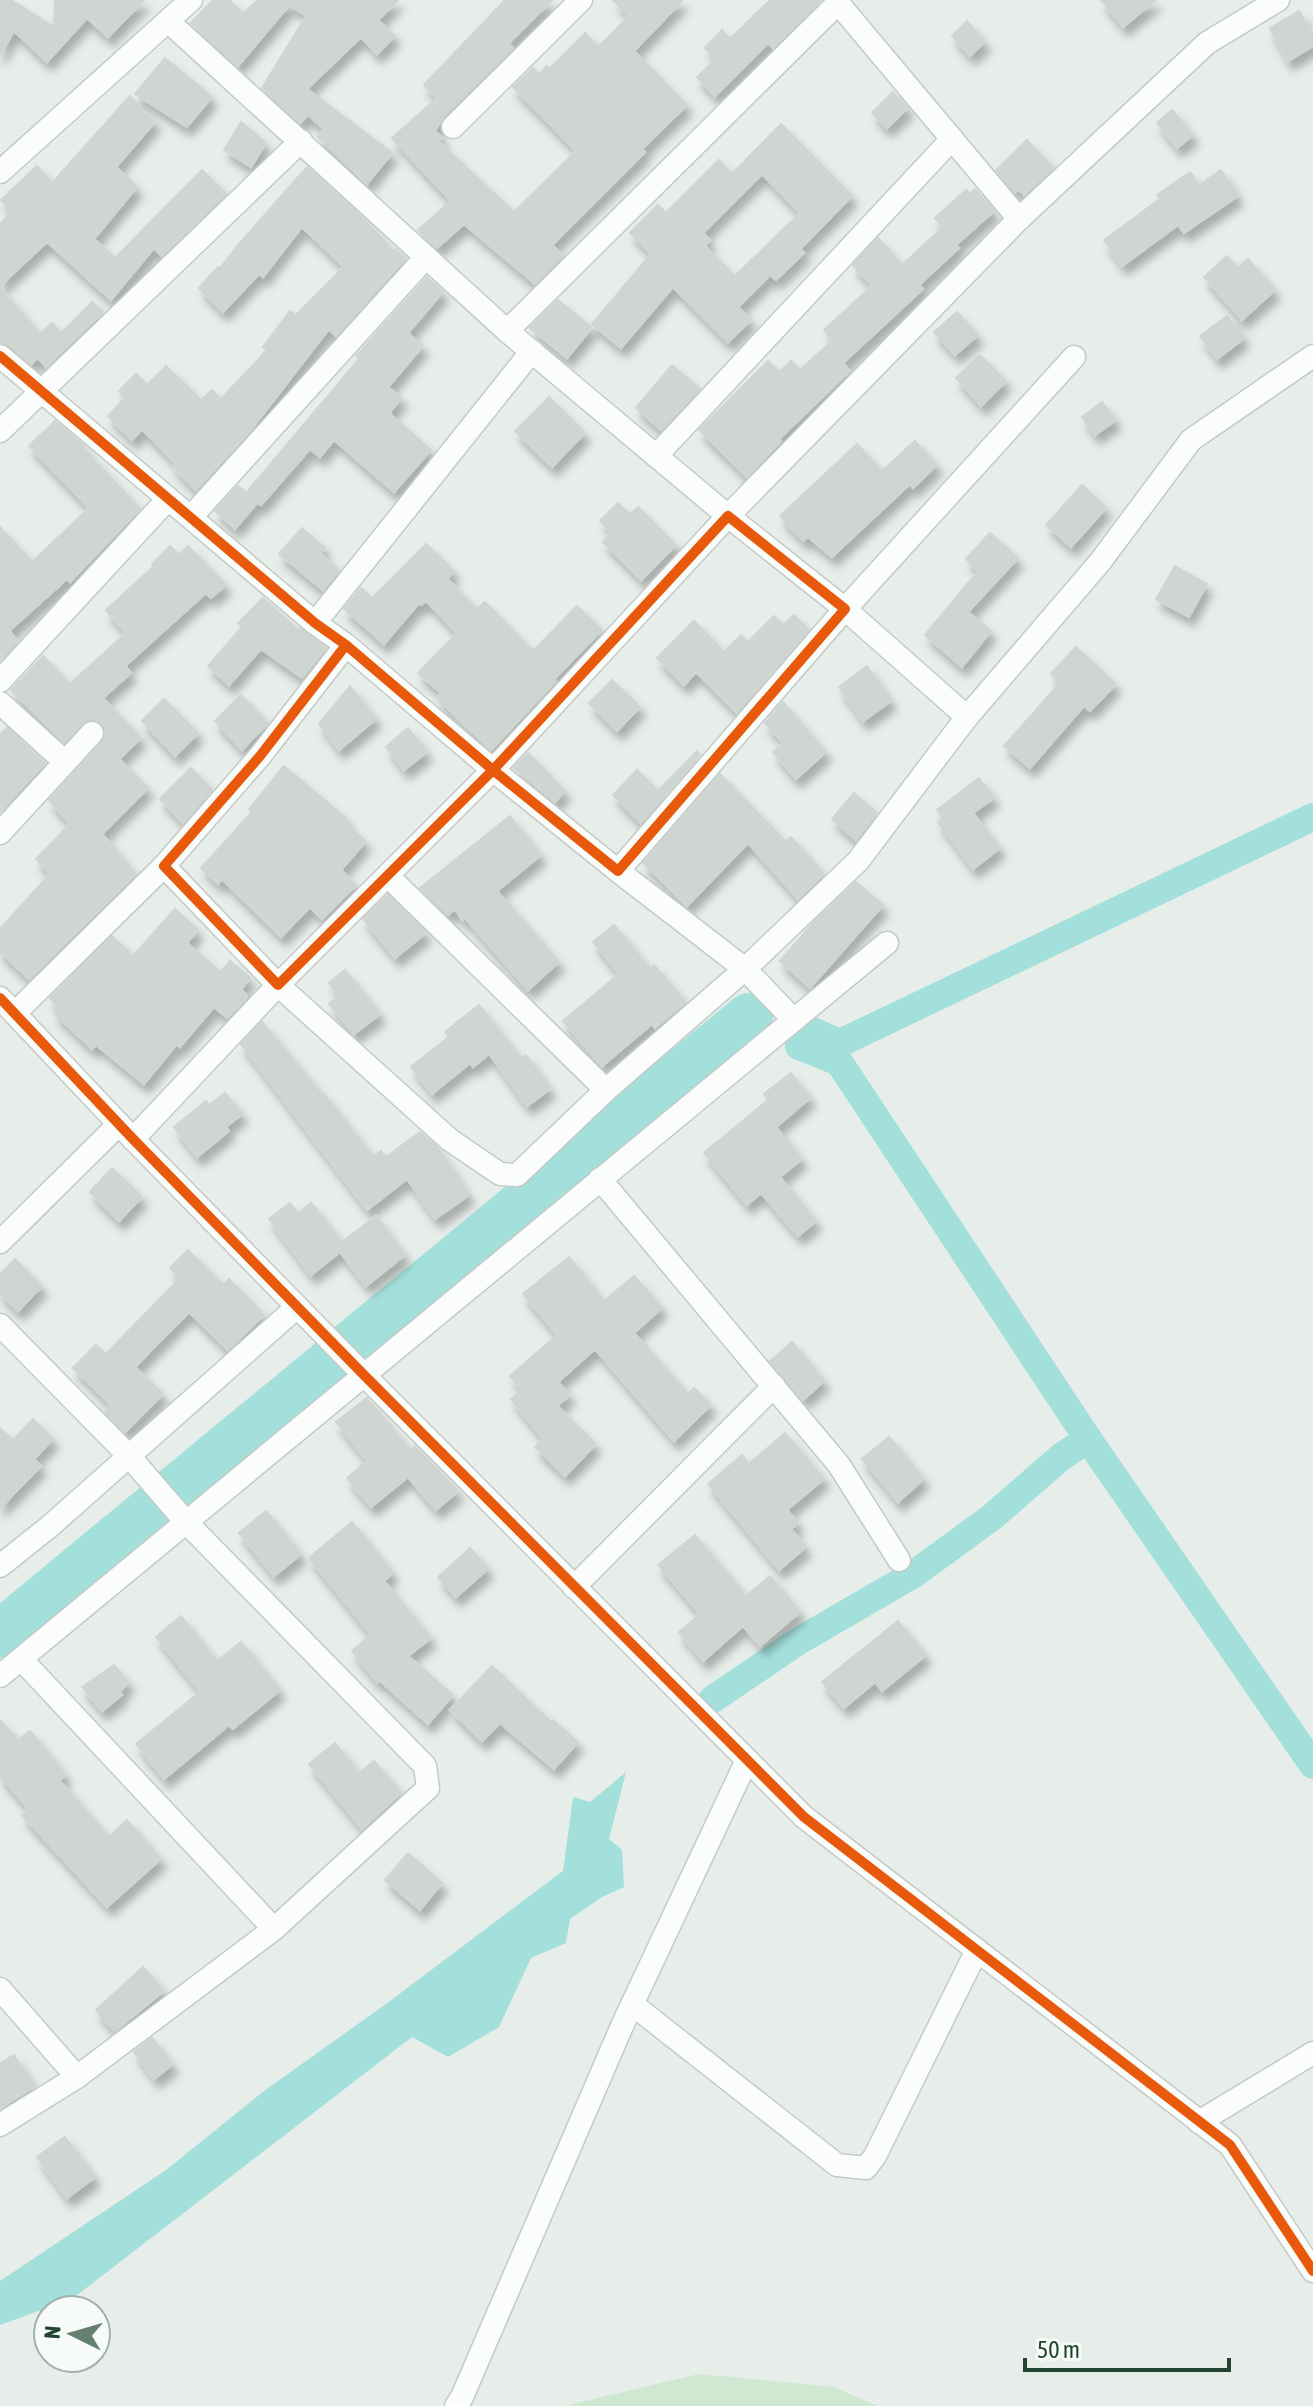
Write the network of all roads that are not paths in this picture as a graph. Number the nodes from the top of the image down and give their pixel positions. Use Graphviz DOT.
graph roads {
  1 [pos="191,0"];
  2 [pos="581,0"];
  3 [pos="837,1"];
  4 [pos="1273,1"];
  5 [pos="169,22"];
  6 [pos="453,127"];
  7 [pos="952,139"];
  8 [pos="301,141"];
  9 [pos="0,172"];
  10 [pos="1019,219"];
  11 [pos="426,257"];
  12 [pos="507,331"];
  13 [pos="532,351"];
  14 [pos="0,356"];
  15 [pos="1313,356"];
  16 [pos="1074,357"];
  17 [pos="43,392"];
  18 [pos="0,431"];
  19 [pos="656,456"];
  20 [pos="168,499"];
  21 [pos="728,516"];
  22 [pos="191,517"];
  23 [pos="845,609"];
  24 [pos="315,623"];
  25 [pos="346,645"];
  26 [pos="0,681"];
  27 [pos="0,703"];
  28 [pos="967,717"];
  29 [pos="92,733"];
  30 [pos="65,762"];
  31 [pos="493,770"];
  32 [pos="0,833"];
  33 [pos="164,866"];
  34 [pos="618,871"];
  35 [pos="390,873"];
  36 [pos="887,943"];
  37 [pos="745,969"];
  38 [pos="278,985"];
  39 [pos="7,1005"];
  40 [pos="794,1020"];
  41 [pos="606,1090"];
  42 [pos="126,1132"];
  43 [pos="600,1179"];
  44 [pos="0,1242"];
  45 [pos="297,1307"];
  46 [pos="0,1325"];
  47 [pos="363,1374"];
  48 [pos="774,1386"];
  49 [pos="129,1456"];
  50 [pos="186,1522"];
  51 [pos="899,1560"];
  52 [pos="0,1566"];
  53 [pos="574,1587"];
  54 [pos="21,1659"];
  55 [pos="0,1676"];
  56 [pos="747,1760"];
  57 [pos="274,1929"];
  58 [pos="977,1950"];
  59 [pos="0,1989"];
  60 [pos="632,2004"];
  61 [pos="1313,2053"];
  62 [pos="77,2077"];
  63 [pos="1199,2122"];
  64 [pos="0,2125"];
  65 [pos="1313,2271"];
  66 [pos="456,2406"];
  1 -- 5 [label="street"];
  2 -- 6 [label="street"];
  3 -- 7 [label="street"];
  3 -- 12 [label="street"];
  4 -- 10 [label="street"];
  5 -- 8 [label="street"];
  5 -- 9 [label="street"];
  7 -- 10 [label="street"];
  7 -- 19 [label="street"];
  8 -- 11 [label="street"];
  8 -- 17 [label="street"];
  10 -- 21 [label="street"];
  11 -- 12 [label="street"];
  11 -- 22 [label="street"];
  12 -- 13 [label="street"];
  13 -- 19 [label="street"];
  13 -- 24 [label="street"];
  14 -- 17 [label="street"];
  15 -- 28 [label="street"];
  16 -- 23 [label="street"];
  17 -- 18 [label="street"];
  17 -- 20 [label="street"];
  19 -- 21 [label="street"];
  20 -- 22 [label="street"];
  20 -- 26 [label="street"];
  21 -- 23 [label="street"];
  21 -- 31 [label="street"];
  22 -- 24 [label="street"];
  23 -- 28 [label="street"];
  23 -- 34 [label="street"];
  24 -- 25 [label="street"];
  25 -- 31 [label="street"];
  25 -- 33 [label="street"];
  27 -- 30 [label="street"];
  28 -- 37 [label="street"];
  29 -- 30 [label="street"];
  30 -- 32 [label="street"];
  31 -- 34 [label="street"];
  31 -- 35 [label="street"];
  33 -- 38 [label="street"];
  33 -- 39 [label="street"];
  34 -- 37 [label="street"];
  35 -- 38 [label="street"];
  35 -- 41 [label="street"];
  36 -- 40 [label="street"];
  37 -- 40 [label="street"];
  37 -- 41 [label="street"];
  38 -- 41 [label="street"];
  38 -- 42 [label="street"];
  39 -- 42 [label="street"];
  40 -- 43 [label="street"];
  42 -- 44 [label="street"];
  42 -- 45 [label="street"];
  43 -- 47 [label="street"];
  43 -- 48 [label="street"];
  45 -- 47 [label="street"];
  45 -- 49 [label="street"];
  46 -- 49 [label="street"];
  47 -- 50 [label="street"];
  47 -- 53 [label="street"];
  48 -- 51 [label="street"];
  48 -- 53 [label="street"];
  49 -- 50 [label="street"];
  49 -- 52 [label="street"];
  50 -- 54 [label="street"];
  50 -- 57 [label="street"];
  53 -- 56 [label="street"];
  54 -- 55 [label="street"];
  54 -- 57 [label="street"];
  56 -- 58 [label="street"];
  56 -- 60 [label="street"];
  57 -- 62 [label="street"];
  58 -- 60 [label="street"];
  58 -- 63 [label="street"];
  59 -- 62 [label="street"];
  60 -- 66 [label="street"];
  61 -- 63 [label="street"];
  62 -- 64 [label="street"];
  63 -- 65 [label="street"];
}
